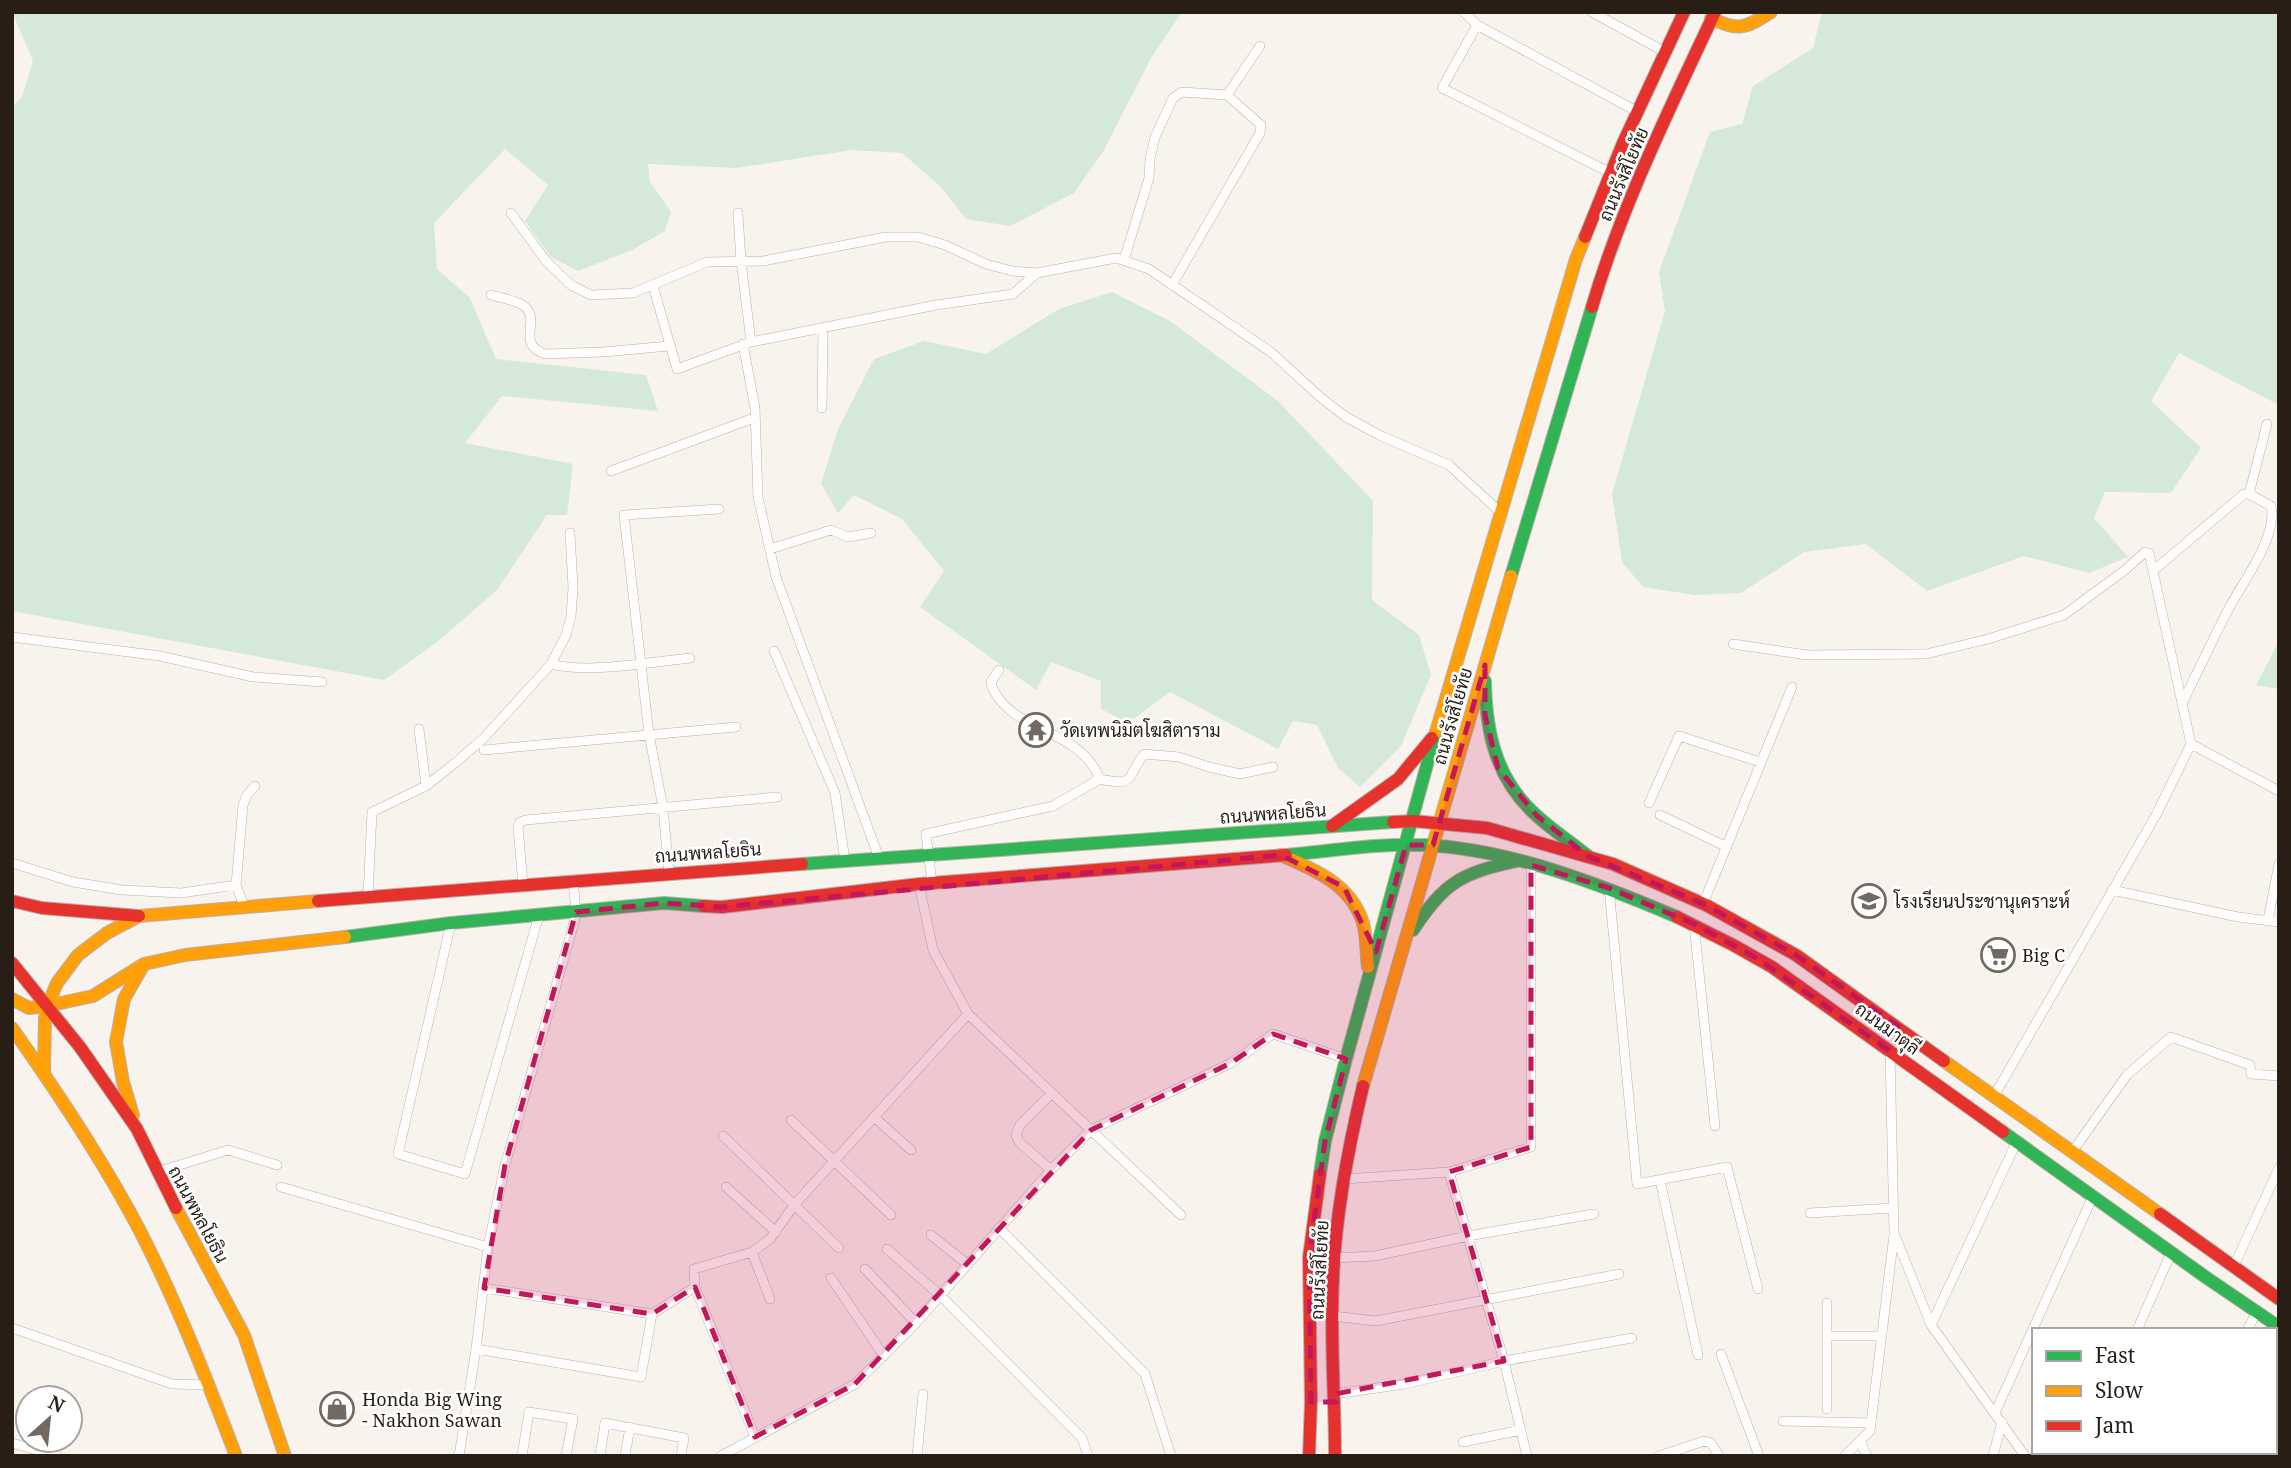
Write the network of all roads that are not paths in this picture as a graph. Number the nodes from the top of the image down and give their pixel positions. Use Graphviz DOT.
graph roads {
  1 [pos="1464,12"];
  2 [pos="1592,12"];
  3 [pos="1684,12"];
  4 [pos="1771,12"];
  5 [pos="1713,15"];
  6 [pos="1477,25"];
  7 [pos="1260,46"];
  8 [pos="1665,52"];
  9 [pos="1227,95"];
  10 [pos="1638,112"];
  11 [pos="1611,173"];
  12 [pos="511,213"];
  13 [pos="738,213"];
  14 [pos="1124,260"];
  15 [pos="741,261"];
  16 [pos="1037,273"];
  17 [pos="1172,285"];
  18 [pos="653,286"];
  19 [pos="491,295"];
  20 [pos="823,328"];
  21 [pos="747,343"];
  22 [pos="669,346"];
  23 [pos="822,408"];
  24 [pos="754,418"];
  25 [pos="2267,424"];
  26 [pos="611,471"];
  27 [pos="2249,494"];
  28 [pos="719,509"];
  29 [pos="1500,512"];
  30 [pos="570,533"];
  31 [pos="871,533"];
  32 [pos="770,549"];
  33 [pos="2154,570"];
  34 [pos="12,637"];
  35 [pos="1733,644"];
  36 [pos="774,651"];
  37 [pos="690,658"];
  38 [pos="551,664"];
  39 [pos="641,664"];
  40 [pos="1485,665"];
  41 [pos="999,670"];
  42 [pos="322,682"];
  43 [pos="1792,687"];
  44 [pos="2182,704"];
  45 [pos="736,727"];
  46 [pos="419,729"];
  47 [pos="1436,733"];
  48 [pos="649,734"];
  49 [pos="2191,744"];
  50 [pos="484,750"];
  51 [pos="1760,762"];
  52 [pos="1273,768"];
  53 [pos="1100,779"];
  54 [pos="254,786"];
  55 [pos="426,786"];
  56 [pos="2279,791"];
  57 [pos="777,797"];
  58 [pos="1649,803"];
  59 [pos="663,808"];
  60 [pos="1660,816"];
  61 [pos="1413,821"];
  62 [pos="1439,822"];
  63 [pos="1332,827"];
  64 [pos="1406,845"];
  65 [pos="1433,845"];
  66 [pos="1727,847"];
  67 [pos="929,855"];
  68 [pos="1281,855"];
  69 [pos="1588,856"];
  70 [pos="879,858"];
  71 [pos="845,860"];
  72 [pos="1517,861"];
  73 [pos="12,863"];
  74 [pos="2279,864"];
  75 [pos="1531,865"];
  76 [pos="669,873"];
  77 [pos="573,880"];
  78 [pos="523,884"];
  79 [pos="926,884"];
  80 [pos="236,885"];
  81 [pos="1609,888"];
  82 [pos="2112,890"];
  83 [pos="368,896"];
  84 [pos="12,901"];
  85 [pos="1703,904"];
  86 [pos="244,906"];
  87 [pos="576,912"];
  88 [pos="539,915"];
  89 [pos="139,916"];
  90 [pos="2268,920"];
  91 [pos="2279,922"];
  92 [pos="452,923"];
  93 [pos="1694,924"];
  94 [pos="1404,944"];
  95 [pos="12,963"];
  96 [pos="144,964"];
  97 [pos="1369,975"];
  98 [pos="12,999"];
  99 [pos="47,1006"];
  100 [pos="968,1014"];
  101 [pos="12,1028"];
  102 [pos="1905,1031"];
  103 [pos="1890,1051"];
  104 [pos="1346,1059"];
  105 [pos="44,1073"];
  106 [pos="2279,1076"];
  107 [pos="1051,1094"];
  108 [pos="1994,1096"];
  109 [pos="874,1117"];
  110 [pos="791,1120"];
  111 [pos="1715,1126"];
  112 [pos="138,1129"];
  113 [pos="1091,1130"];
  114 [pos="723,1136"];
  115 [pos="2017,1141"];
  116 [pos="911,1150"];
  117 [pos="2072,1152"];
  118 [pos="832,1161"];
  119 [pos="277,1165"];
  120 [pos="2279,1168"];
  121 [pos="1051,1170"];
  122 [pos="157,1172"];
  123 [pos="1449,1172"];
  124 [pos="1344,1179"];
  125 [pos="1660,1180"];
  126 [pos="281,1186"];
  127 [pos="726,1187"];
  128 [pos="2094,1196"];
  129 [pos="795,1203"];
  130 [pos="1893,1208"];
  131 [pos="1810,1213"];
  132 [pos="1594,1214"];
  133 [pos="891,1215"];
  134 [pos="1181,1215"];
  135 [pos="999,1228"];
  136 [pos="776,1232"];
  137 [pos="1894,1233"];
  138 [pos="931,1235"];
  139 [pos="1468,1236"];
  140 [pos="488,1247"];
  141 [pos="839,1248"];
  142 [pos="887,1249"];
  143 [pos="752,1252"];
  144 [pos="2171,1252"];
  145 [pos="1334,1258"];
  146 [pos="967,1264"];
  147 [pos="2233,1268"];
  148 [pos="865,1269"];
  149 [pos="1619,1275"];
  150 [pos="831,1278"];
  151 [pos="695,1287"];
  152 [pos="484,1288"];
  153 [pos="1758,1289"];
  154 [pos="941,1296"];
  155 [pos="770,1299"];
  156 [pos="1486,1299"];
  157 [pos="2279,1299"];
  158 [pos="1827,1303"];
  159 [pos="2257,1312"];
  160 [pos="652,1314"];
  161 [pos="1333,1316"];
  162 [pos="916,1323"];
  163 [pos="1931,1325"];
  164 [pos="2279,1327"];
  165 [pos="12,1328"];
  166 [pos="2034,1328"];
  167 [pos="2138,1328"];
  168 [pos="2249,1328"];
  169 [pos="2032,1332"];
  170 [pos="1827,1335"];
  171 [pos="1880,1336"];
  172 [pos="1632,1338"];
  173 [pos="476,1349"];
  174 [pos="1721,1354"];
  175 [pos="1698,1355"];
  176 [pos="884,1356"];
  177 [pos="1504,1362"];
  178 [pos="209,1385"];
  179 [pos="923,1394"];
  180 [pos="1336,1398"];
  181 [pos="1311,1402"];
  182 [pos="1827,1409"];
  183 [pos="1995,1413"];
  184 [pos="1783,1421"];
  185 [pos="2002,1422"];
  186 [pos="1871,1423"];
  187 [pos="630,1427"];
  188 [pos="1521,1430"];
  189 [pos="755,1437"];
  190 [pos="1860,1441"];
  191 [pos="1463,1442"];
  192 [pos="12,1443"];
  193 [pos="1307,1455"];
  194 [pos="57,1456"];
  195 [pos="236,1456"];
  196 [pos="285,1456"];
  197 [pos="459,1456"];
  198 [pos="522,1456"];
  199 [pos="566,1456"];
  200 [pos="600,1456"];
  201 [pos="625,1456"];
  202 [pos="681,1456"];
  203 [pos="722,1456"];
  204 [pos="917,1456"];
  205 [pos="1088,1456"];
  206 [pos="1171,1456"];
  207 [pos="1335,1456"];
  208 [pos="1527,1456"];
  209 [pos="1659,1456"];
  210 [pos="1719,1456"];
  211 [pos="1759,1456"];
  212 [pos="1845,1456"];
  213 [pos="1867,1456"];
  214 [pos="1993,1456"];
  215 [pos="2025,1456"];
  1 -- 6 [label="street"];
  2 -- 8 [label="street"];
  3 -- 8 [label="main road, ถนนรังสิโยทัย"];
  4 -- 5 [label="main road"];
  5 -- 40 [label="main road, ถนนรังสิโยทัย"];
  6 -- 10 [label="street"];
  6 -- 11 [label="street"];
  7 -- 9 [label="street"];
  8 -- 10 [label="main road, ถนนรังสิโยทัย"];
  9 -- 14 [label="street"];
  9 -- 17 [label="street"];
  10 -- 11 [label="main road, ถนนรังสิโยทัย"];
  11 -- 29 [label="main road, ถนนรังสิโยทัย"];
  12 -- 18 [label="street"];
  13 -- 15 [label="street"];
  14 -- 16 [label="street"];
  14 -- 17 [label="street"];
  15 -- 16 [label="street"];
  15 -- 18 [label="street"];
  15 -- 21 [label="street"];
  16 -- 20 [label="street"];
  17 -- 29 [label="street"];
  18 -- 22 [label="street"];
  19 -- 22 [label="street"];
  20 -- 21 [label="street"];
  20 -- 23 [label="street"];
  21 -- 22 [label="street"];
  21 -- 24 [label="street"];
  24 -- 26 [label="street"];
  24 -- 32 [label="street"];
  25 -- 27 [label="street"];
  27 -- 33 [label="street"];
  27 -- 44 [label="street"];
  28 -- 39 [label="street"];
  29 -- 47 [label="main road, ถนนรังสิโยทัย"];
  30 -- 38 [label="street"];
  31 -- 32 [label="street"];
  32 -- 70 [label="street"];
  33 -- 35 [label="street"];
  33 -- 44 [label="street"];
  34 -- 42 [label="street"];
  36 -- 71 [label="street"];
  37 -- 39 [label="street"];
  38 -- 39 [label="street"];
  38 -- 55 [label="street"];
  39 -- 48 [label="street"];
  40 -- 62 [label="main road, ถนนรังสิโยทัย"];
  40 -- 69 [label="main road"];
  41 -- 53 [label="street"];
  43 -- 51 [label="street"];
  44 -- 49 [label="street"];
  45 -- 48 [label="street"];
  46 -- 55 [label="street"];
  47 -- 61 [label="main road, ถนนรังสิโยทัย"];
  47 -- 63 [label="main road"];
  48 -- 50 [label="street"];
  48 -- 59 [label="street"];
  49 -- 56 [label="street"];
  49 -- 82 [label="street"];
  51 -- 58 [label="street"];
  51 -- 66 [label="street"];
  52 -- 53 [label="street"];
  53 -- 67 [label="street"];
  54 -- 80 [label="street"];
  55 -- 83 [label="street"];
  57 -- 59 [label="street"];
  59 -- 76 [label="street"];
  59 -- 78 [label="street"];
  60 -- 66 [label="street"];
  61 -- 62 [label="main road, ถนนพหลโยธิน"];
  61 -- 63 [label="main road, ถนนพหลโยธิน"];
  61 -- 64 [label="main road, ถนนรังสิโยทัย"];
  62 -- 65 [label="main road, ถนนรังสิโยทัย"];
  62 -- 69 [label="main road, ถนนมาตุลี"];
  63 -- 67 [label="main road, ถนนพหลโยธิน"];
  64 -- 65 [label="main road, ถนนมาตุลี"];
  64 -- 68 [label="main road"];
  64 -- 97 [label="main road, ถนนรังสิโยทัย"];
  65 -- 72 [label="main road, ถนนมาตุลี"];
  65 -- 94 [label="main road, ถนนรังสิโยทัย"];
  66 -- 85 [label="street"];
  67 -- 70 [label="main road, ถนนพหลโยธิน"];
  67 -- 79 [label="street"];
  68 -- 79 [label="main road"];
  68 -- 97 [label="main road"];
  69 -- 85 [label="main road, ถนนมาตุลี"];
  70 -- 71 [label="main road, ถนนพหลโยธิน"];
  71 -- 76 [label="main road, ถนนพหลโยธิน"];
  72 -- 75 [label="main road, ถนนมาตุลี"];
  72 -- 94 [label="main road"];
  73 -- 80 [label="street"];
  74 -- 90 [label="street"];
  75 -- 81 [label="main road, ถนนมาตุลี"];
  75 -- 123 [label="street"];
  76 -- 77 [label="main road, ถนนพหลโยธิน"];
  77 -- 78 [label="main road, ถนนพหลโยธิน"];
  77 -- 87 [label="street"];
  78 -- 83 [label="main road, ถนนพหลโยธิน"];
  79 -- 87 [label="main road"];
  79 -- 100 [label="street"];
  80 -- 86 [label="street"];
  81 -- 93 [label="main road, ถนนมาตุลี"];
  81 -- 125 [label="street"];
  82 -- 90 [label="street"];
  82 -- 108 [label="street"];
  83 -- 86 [label="main road, ถนนพหลโยธิน"];
  84 -- 89 [label="main road"];
  85 -- 102 [label="main road, ถนนมาตุลี"];
  86 -- 89 [label="main road, ถนนพหลโยธิน"];
  87 -- 88 [label="main road"];
  87 -- 140 [label="street"];
  88 -- 92 [label="main road"];
  88 -- 92 [label="street"];
  89 -- 99 [label="main road, ถนนพหลโยธิน"];
  90 -- 91 [label="street"];
  92 -- 96 [label="main road"];
  93 -- 103 [label="main road, ถนนมาตุลี"];
  93 -- 111 [label="street"];
  94 -- 124 [label="main road, ถนนรังสิโยทัย"];
  95 -- 99 [label="main road, ถนนพหลโยธิน"];
  96 -- 99 [label="main road"];
  96 -- 112 [label="main road"];
  97 -- 104 [label="main road, ถนนรังสิโยทัย"];
  98 -- 99 [label="main road"];
  99 -- 105 [label="main road, ถนนพหลโยธิน"];
  99 -- 112 [label="main road, ถนนพหลโยธิน"];
  100 -- 107 [label="street"];
  100 -- 109 [label="street"];
  101 -- 105 [label="main road"];
  102 -- 103 [label="main road"];
  102 -- 108 [label="main road, ถนนมาตุลี"];
  103 -- 115 [label="main road, ถนนมาตุลี"];
  103 -- 130 [label="street"];
  104 -- 113 [label="street"];
  104 -- 181 [label="main road, ถนนรังสิโยทัย"];
  105 -- 178 [label="main road"];
  106 -- 117 [label="street"];
  107 -- 113 [label="street"];
  107 -- 121 [label="street"];
  108 -- 117 [label="main road, ถนนมาตุลี"];
  109 -- 116 [label="street"];
  109 -- 118 [label="street"];
  110 -- 118 [label="street"];
  112 -- 122 [label="main road, ถนนพหลโยธิน"];
  113 -- 121 [label="street"];
  113 -- 134 [label="street"];
  114 -- 129 [label="street"];
  115 -- 128 [label="main road, ถนนมาตุลี"];
  115 -- 163 [label="street"];
  117 -- 147 [label="main road, ถนนมาตุลี"];
  118 -- 129 [label="street"];
  118 -- 133 [label="street"];
  119 -- 122 [label="street"];
  120 -- 147 [label="street"];
  121 -- 135 [label="street"];
  122 -- 196 [label="main road, ถนนพหลโยธิน"];
  123 -- 124 [label="street"];
  123 -- 139 [label="street"];
  124 -- 145 [label="main road, ถนนรังสิโยทัย"];
  125 -- 153 [label="street"];
  125 -- 175 [label="street"];
  126 -- 140 [label="street"];
  127 -- 136 [label="street"];
  128 -- 144 [label="main road, ถนนมาตุลี"];
  128 -- 166 [label="street"];
  129 -- 136 [label="street"];
  129 -- 141 [label="street"];
  130 -- 131 [label="street"];
  130 -- 137 [label="street"];
  132 -- 139 [label="street"];
  135 -- 146 [label="street"];
  135 -- 206 [label="street"];
  136 -- 143 [label="street"];
  137 -- 163 [label="street"];
  137 -- 171 [label="street"];
  138 -- 146 [label="street"];
  139 -- 145 [label="street"];
  139 -- 156 [label="street"];
  140 -- 152 [label="street"];
  142 -- 154 [label="street"];
  143 -- 151 [label="street"];
  143 -- 155 [label="street"];
  144 -- 159 [label="main road, ถนนมาตุลี"];
  144 -- 167 [label="street"];
  145 -- 161 [label="main road, ถนนรังสิโยทัย"];
  146 -- 154 [label="street"];
  147 -- 157 [label="main road, ถนนมาตุลี"];
  148 -- 162 [label="street"];
  149 -- 156 [label="street"];
  150 -- 176 [label="street"];
  151 -- 160 [label="street"];
  151 -- 189 [label="street"];
  152 -- 160 [label="street"];
  152 -- 173 [label="street"];
  154 -- 162 [label="street"];
  154 -- 205 [label="street"];
  156 -- 161 [label="street"];
  156 -- 177 [label="street"];
  158 -- 170 [label="street"];
  159 -- 164 [label="main road, ถนนมาตุลี"];
  159 -- 168 [label="street"];
  160 -- 173 [label="street"];
  161 -- 180 [label="main road, ถนนรังสิโยทัย"];
  162 -- 176 [label="street"];
  163 -- 183 [label="street"];
  165 -- 178 [label="street"];
  169 -- 183 [label="street"];
  170 -- 171 [label="street"];
  170 -- 182 [label="street"];
  171 -- 186 [label="street"];
  172 -- 177 [label="street"];
  173 -- 197 [label="street"];
  174 -- 211 [label="street"];
  176 -- 189 [label="street"];
  177 -- 180 [label="street"];
  177 -- 188 [label="street"];
  178 -- 195 [label="main road"];
  179 -- 204 [label="street"];
  180 -- 181 [label="main road"];
  180 -- 207 [label="main road, ถนนรังสิโยทัย"];
  181 -- 193 [label="main road, ถนนรังสิโยทัย"];
  183 -- 185 [label="street"];
  184 -- 186 [label="street"];
  185 -- 214 [label="street"];
  185 -- 215 [label="street"];
  186 -- 190 [label="street"];
  187 -- 200 [label="street"];
  187 -- 201 [label="street"];
  187 -- 202 [label="street"];
  188 -- 191 [label="street"];
  188 -- 208 [label="street"];
  189 -- 203 [label="street"];
  190 -- 212 [label="street"];
  190 -- 213 [label="street"];
  192 -- 194 [label="street"];
  198 -- 199 [label="street"];
  209 -- 210 [label="street"];
}
